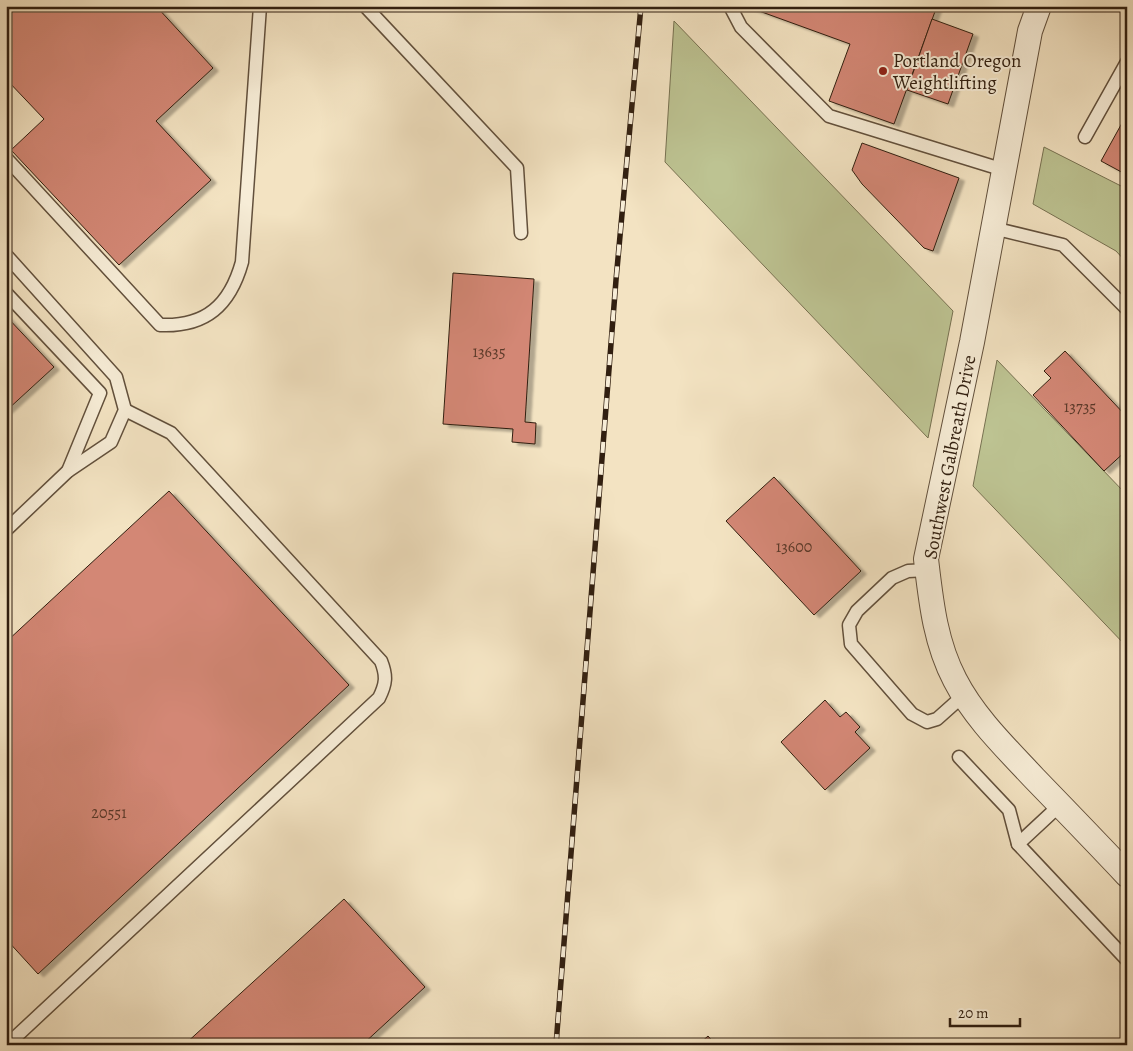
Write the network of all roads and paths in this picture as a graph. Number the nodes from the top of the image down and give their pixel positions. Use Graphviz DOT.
graph roads {
  1 [pos="260,6"];
  2 [pos="365,6"];
  3 [pos="730,6"];
  4 [pos="1039,6"];
  5 [pos="1127,62"];
  6 [pos="1085,137"];
  7 [pos="6,158"];
  8 [pos="1004,170"];
  9 [pos="993,228"];
  10 [pos="521,233"];
  11 [pos="6,255"];
  12 [pos="6,293"];
  13 [pos="1127,309"];
  14 [pos="125,410"];
  15 [pos="68,471"];
  16 [pos="6,530"];
  17 [pos="928,570"];
  18 [pos="965,694"];
  19 [pos="959,757"];
  20 [pos="1060,805"];
  21 [pos="1018,844"];
  22 [pos="1127,874"];
  23 [pos="1124,951"];
  24 [pos="7,1045"];
  1 -- 7 [label="lane"];
  2 -- 10 [label="lane"];
  3 -- 8 [label="lane"];
  4 -- 8 [label="street, Southwest Galbreath Drive"];
  5 -- 6 [label="lane"];
  8 -- 9 [label="street, Southwest Galbreath Drive"];
  9 -- 13 [label="lane"];
  9 -- 17 [label="street, Southwest Galbreath Drive"];
  11 -- 14 [label="lane"];
  12 -- 15 [label="lane"];
  14 -- 15 [label="lane"];
  14 -- 24 [label="lane"];
  15 -- 16 [label="lane"];
  17 -- 18 [label="street, Southwest Galbreath Drive"];
  17 -- 18 [label="lane"];
  18 -- 20 [label="street, Southwest Galbreath Drive"];
  19 -- 21 [label="lane"];
  20 -- 21 [label="lane"];
  20 -- 22 [label="street, Southwest Galbreath Drive"];
  21 -- 23 [label="lane"];
}
